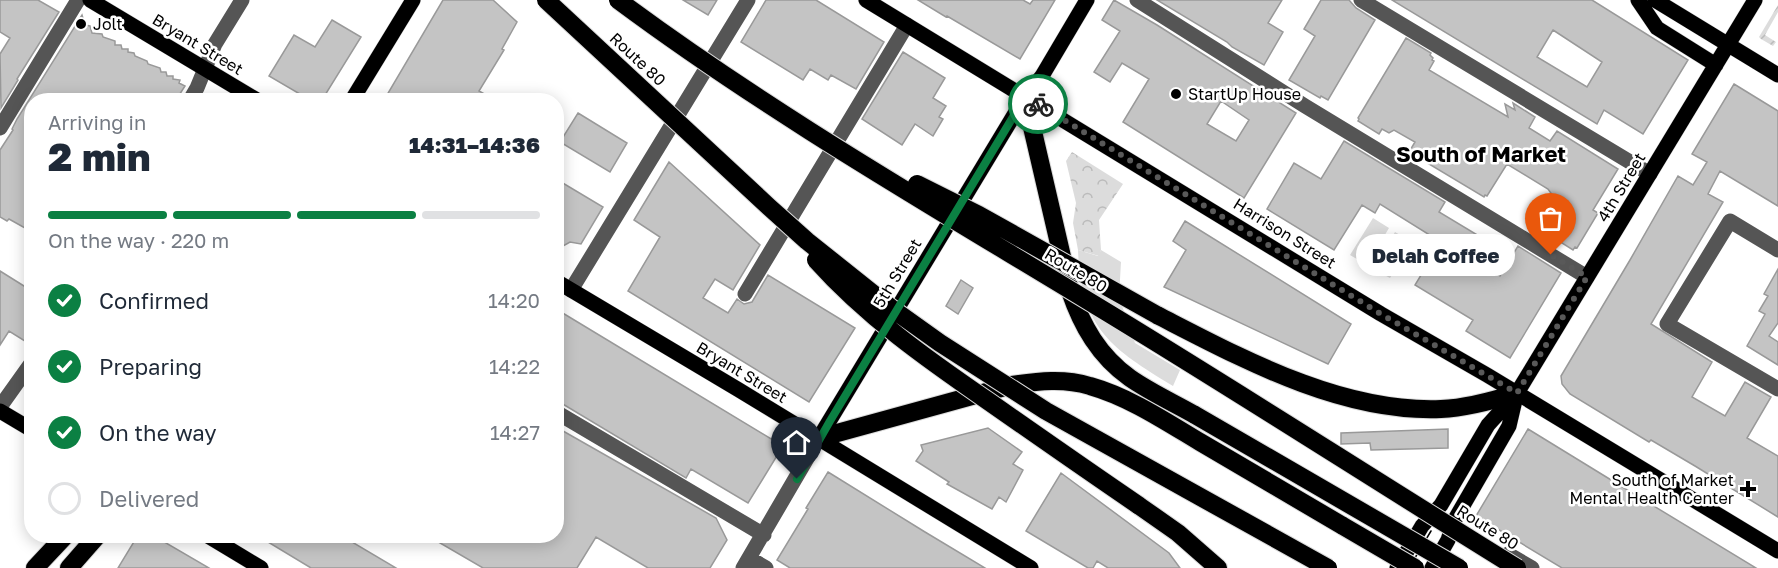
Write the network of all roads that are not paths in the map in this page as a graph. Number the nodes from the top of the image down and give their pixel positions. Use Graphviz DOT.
graph roads {
  1 [pos="78,0"];
  2 [pos="90,0"];
  3 [pos="243,0"];
  4 [pos="413,0"];
  5 [pos="546,0"];
  6 [pos="618,0"];
  7 [pos="748,0"];
  8 [pos="866,0"];
  9 [pos="1087,0"];
  10 [pos="1137,0"];
  11 [pos="1361,0"];
  12 [pos="1638,0"];
  13 [pos="1655,0"];
  14 [pos="1755,0"];
  15 [pos="907,25"];
  16 [pos="1728,45"];
  17 [pos="1716,65"];
  18 [pos="205,69"];
  19 [pos="1778,75"];
  20 [pos="193,93"];
  21 [pos="245,93"];
  22 [pos="356,93"];
  23 [pos="1025,97"];
  24 [pos="2,122"];
  25 [pos="811,132"];
  26 [pos="1650,174"];
  27 [pos="769,207"];
  28 [pos="1778,250"];
  29 [pos="1587,277"];
  30 [pos="564,286"];
  31 [pos="571,290"];
  32 [pos="745,294"];
  33 [pos="24,374"];
  34 [pos="1778,388"];
  35 [pos="1517,393"];
  36 [pos="0,409"];
  37 [pos="564,417"];
  38 [pos="24,425"];
  39 [pos="819,438"];
  40 [pos="1454,522"];
  41 [pos="764,535"];
  42 [pos="58,543"];
  43 [pos="91,543"];
  44 [pos="220,543"];
  45 [pos="1778,551"];
  46 [pos="746,563"];
  47 [pos="35,568"];
  48 [pos="69,568"];
  49 [pos="261,568"];
  50 [pos="766,568"];
  51 [pos="1032,568"];
  52 [pos="1218,568"];
  53 [pos="1328,568"];
  54 [pos="1397,568"];
  55 [pos="1415,568"];
  56 [pos="1432,568"];
  57 [pos="1459,568"];
  58 [pos="1517,568"];
  59 [pos="1532,568"];
  1 -- 24 [label="street"];
  2 -- 18 [label="main road, Bryant Street"];
  3 -- 18 [label="street"];
  4 -- 22 [label="main road"];
  5 -- 27 [label="highway, Route 80, bridge"];
  6 -- 25 [label="highway, Route 80, bridge"];
  7 -- 31 [label="street"];
  8 -- 15 [label="main road, Harrison Street"];
  9 -- 23 [label="main road, 5th Street"];
  10 -- 29 [label="street"];
  11 -- 26 [label="street"];
  12 -- 17 [label="main road"];
  13 -- 16 [label="main road"];
  14 -- 16 [label="main road, 4th Street"];
  15 -- 23 [label="main road, Harrison Street"];
  15 -- 32 [label="street"];
  16 -- 17 [label="main road, 4th Street"];
  16 -- 19 [label="main road"];
  17 -- 26 [label="main road, 4th Street"];
  18 -- 20 [label="street"];
  18 -- 21 [label="main road, Bryant Street"];
  23 -- 35 [label="main road, Harrison Street"];
  23 -- 39 [label="main road, 5th Street"];
  23 -- 57 [label="highway, bridge"];
  25 -- 35 [label="highway, bridge"];
  25 -- 58 [label="highway, Route 80, bridge"];
  26 -- 29 [label="main road, 4th Street"];
  27 -- 52 [label="highway, bridge"];
  27 -- 53 [label="highway, Route 80, bridge"];
  28 -- 34 [label="street"];
  29 -- 35 [label="main road, 4th Street"];
  30 -- 31 [label="main road, Bryant Street"];
  31 -- 39 [label="main road, Bryant Street"];
  33 -- 36 [label="street"];
  35 -- 40 [label="main road, 4th Street"];
  35 -- 45 [label="main road, Harrison Street"];
  35 -- 54 [label="main road, 4th Street"];
  36 -- 38 [label="main road"];
  37 -- 41 [label="street"];
  39 -- 41 [label="street, 5th Street"];
  39 -- 51 [label="main road, Bryant Street"];
  39 -- 55 [label="highway, bridge"];
  40 -- 56 [label="main road, 4th Street"];
  40 -- 59 [label="street"];
  41 -- 46 [label="street, 5th Street"];
  42 -- 47 [label="highway"];
  43 -- 48 [label="highway"];
  44 -- 49 [label="main road"];
  46 -- 50 [label="street"];
}
